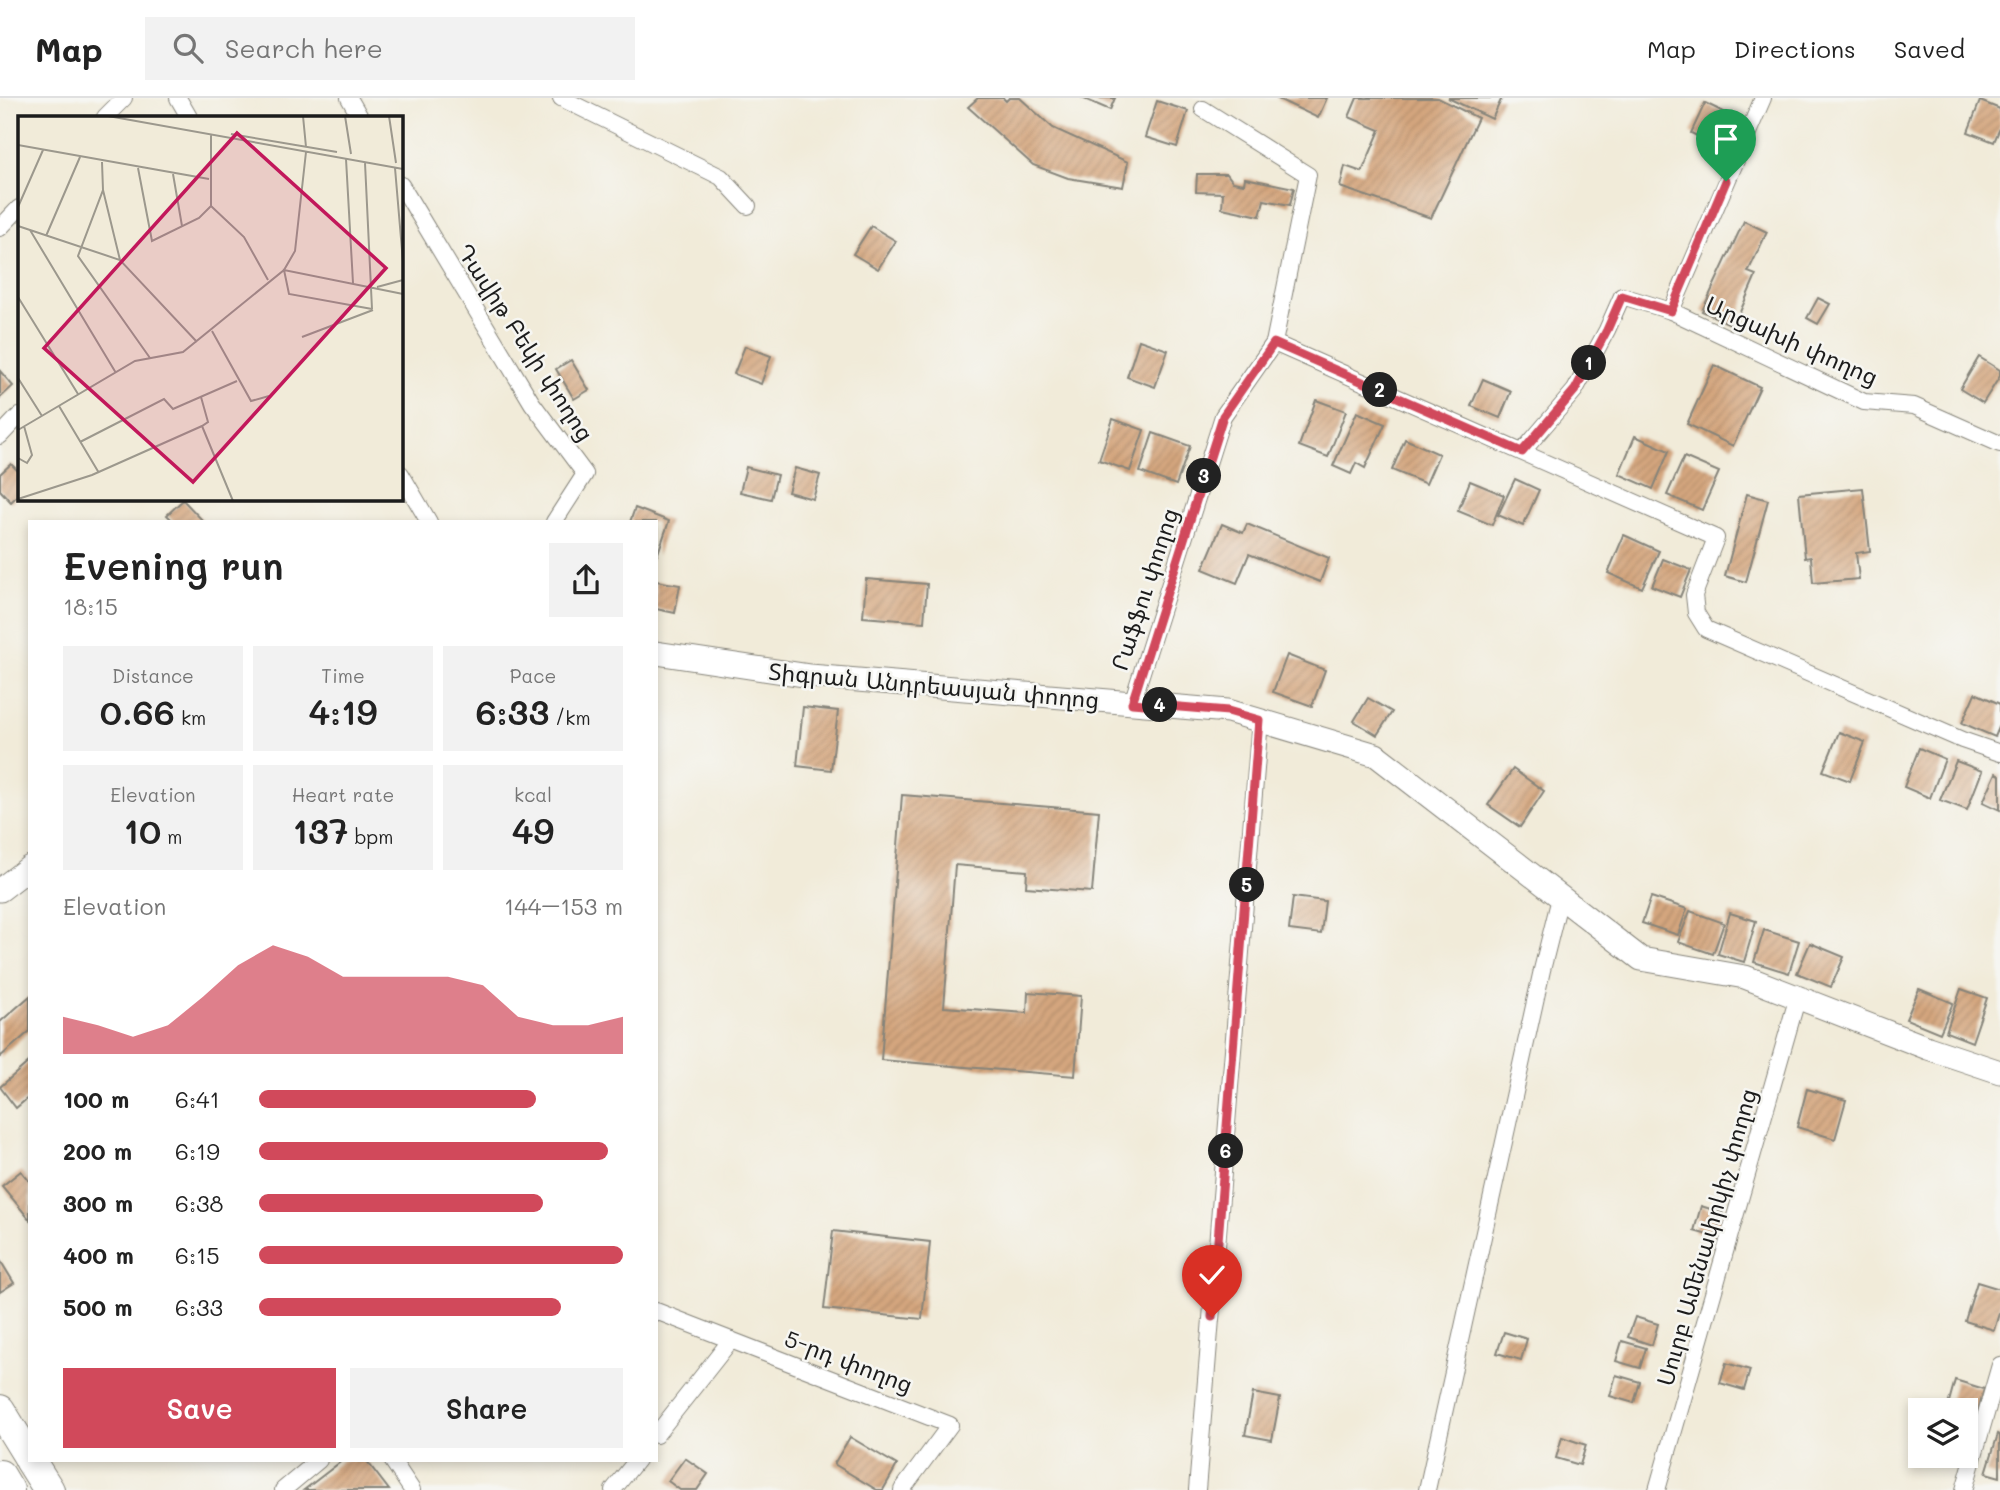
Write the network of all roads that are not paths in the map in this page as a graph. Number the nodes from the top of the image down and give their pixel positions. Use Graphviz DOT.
graph roads {
  1 [pos="124,98"];
  2 [pos="178,98"];
  3 [pos="349,98"];
  4 [pos="561,98"];
  5 [pos="1763,98"];
  6 [pos="1203,109"];
  7 [pos="106,116"];
  8 [pos="189,116"];
  9 [pos="359,116"];
  10 [pos="402,187"];
  11 [pos="748,205"];
  12 [pos="18,209"];
  13 [pos="0,228"];
  14 [pos="1671,311"];
  15 [pos="1274,343"];
  16 [pos="18,417"];
  17 [pos="0,436"];
  18 [pos="2000,444"];
  19 [pos="1522,452"];
  20 [pos="402,476"];
  21 [pos="428,520"];
  22 [pos="555,520"];
  23 [pos="658,653"];
  24 [pos="1132,703"];
  25 [pos="1259,720"];
  26 [pos="2000,753"];
  27 [pos="28,869"];
  28 [pos="0,890"];
  29 [pos="1560,898"];
  30 [pos="1798,996"];
  31 [pos="2000,1072"];
  32 [pos="658,1312"];
  33 [pos="731,1340"];
  34 [pos="2000,1365"];
  35 [pos="0,1410"];
  36 [pos="658,1433"];
  37 [pos="28,1456"];
  38 [pos="32,1462"];
  39 [pos="317,1462"];
  40 [pos="393,1462"];
  41 [pos="635,1462"];
  42 [pos="0,1475"];
  43 [pos="9,1490"];
  44 [pos="49,1490"];
  45 [pos="283,1490"];
  46 [pos="412,1490"];
  47 [pos="613,1490"];
  48 [pos="902,1490"];
  49 [pos="1197,1490"];
  50 [pos="1427,1490"];
  51 [pos="1657,1490"];
  52 [pos="1964,1490"];
  1 -- 7 [label="street"];
  2 -- 8 [label="street"];
  3 -- 9 [label="street"];
  4 -- 11 [label="street"];
  5 -- 14 [label="street"];
  6 -- 15 [label="street, Րաֆֆու փողոց"];
  10 -- 22 [label="street, Դավիթ Բեկի փողոց"];
  12 -- 13 [label="street"];
  14 -- 18 [label="street, Արցախի փողոց"];
  14 -- 19 [label="street, Արցախի փողոց"];
  15 -- 19 [label="street"];
  15 -- 24 [label="street, Րաֆֆու փողոց"];
  16 -- 17 [label="street"];
  19 -- 26 [label="street"];
  20 -- 21 [label="street"];
  23 -- 24 [label="main road, Տիգրան Անդրեասյան փողոց"];
  24 -- 25 [label="main road, Տիգրան Անդրեասյան փողոց"];
  25 -- 29 [label="main road, Տիգրան Անդրեասյան փողոց"];
  25 -- 49 [label="street"];
  27 -- 28 [label="main road"];
  29 -- 30 [label="main road, Տիգրան Անդրեասյան փողոց"];
  29 -- 50 [label="street"];
  30 -- 31 [label="main road, Տիգրան Անդրեասյան փողոց"];
  30 -- 51 [label="street, Սուրբ Ամենափրկիչ փողոց"];
  32 -- 33 [label="street, 5-րդ փողոց"];
  33 -- 36 [label="street"];
  33 -- 48 [label="street, 5-րդ փողոց"];
  34 -- 52 [label="street"];
  35 -- 37 [label="highway"];
  38 -- 44 [label="highway"];
  39 -- 45 [label="street"];
  40 -- 46 [label="street"];
  41 -- 47 [label="street"];
  42 -- 43 [label="highway"];
}
